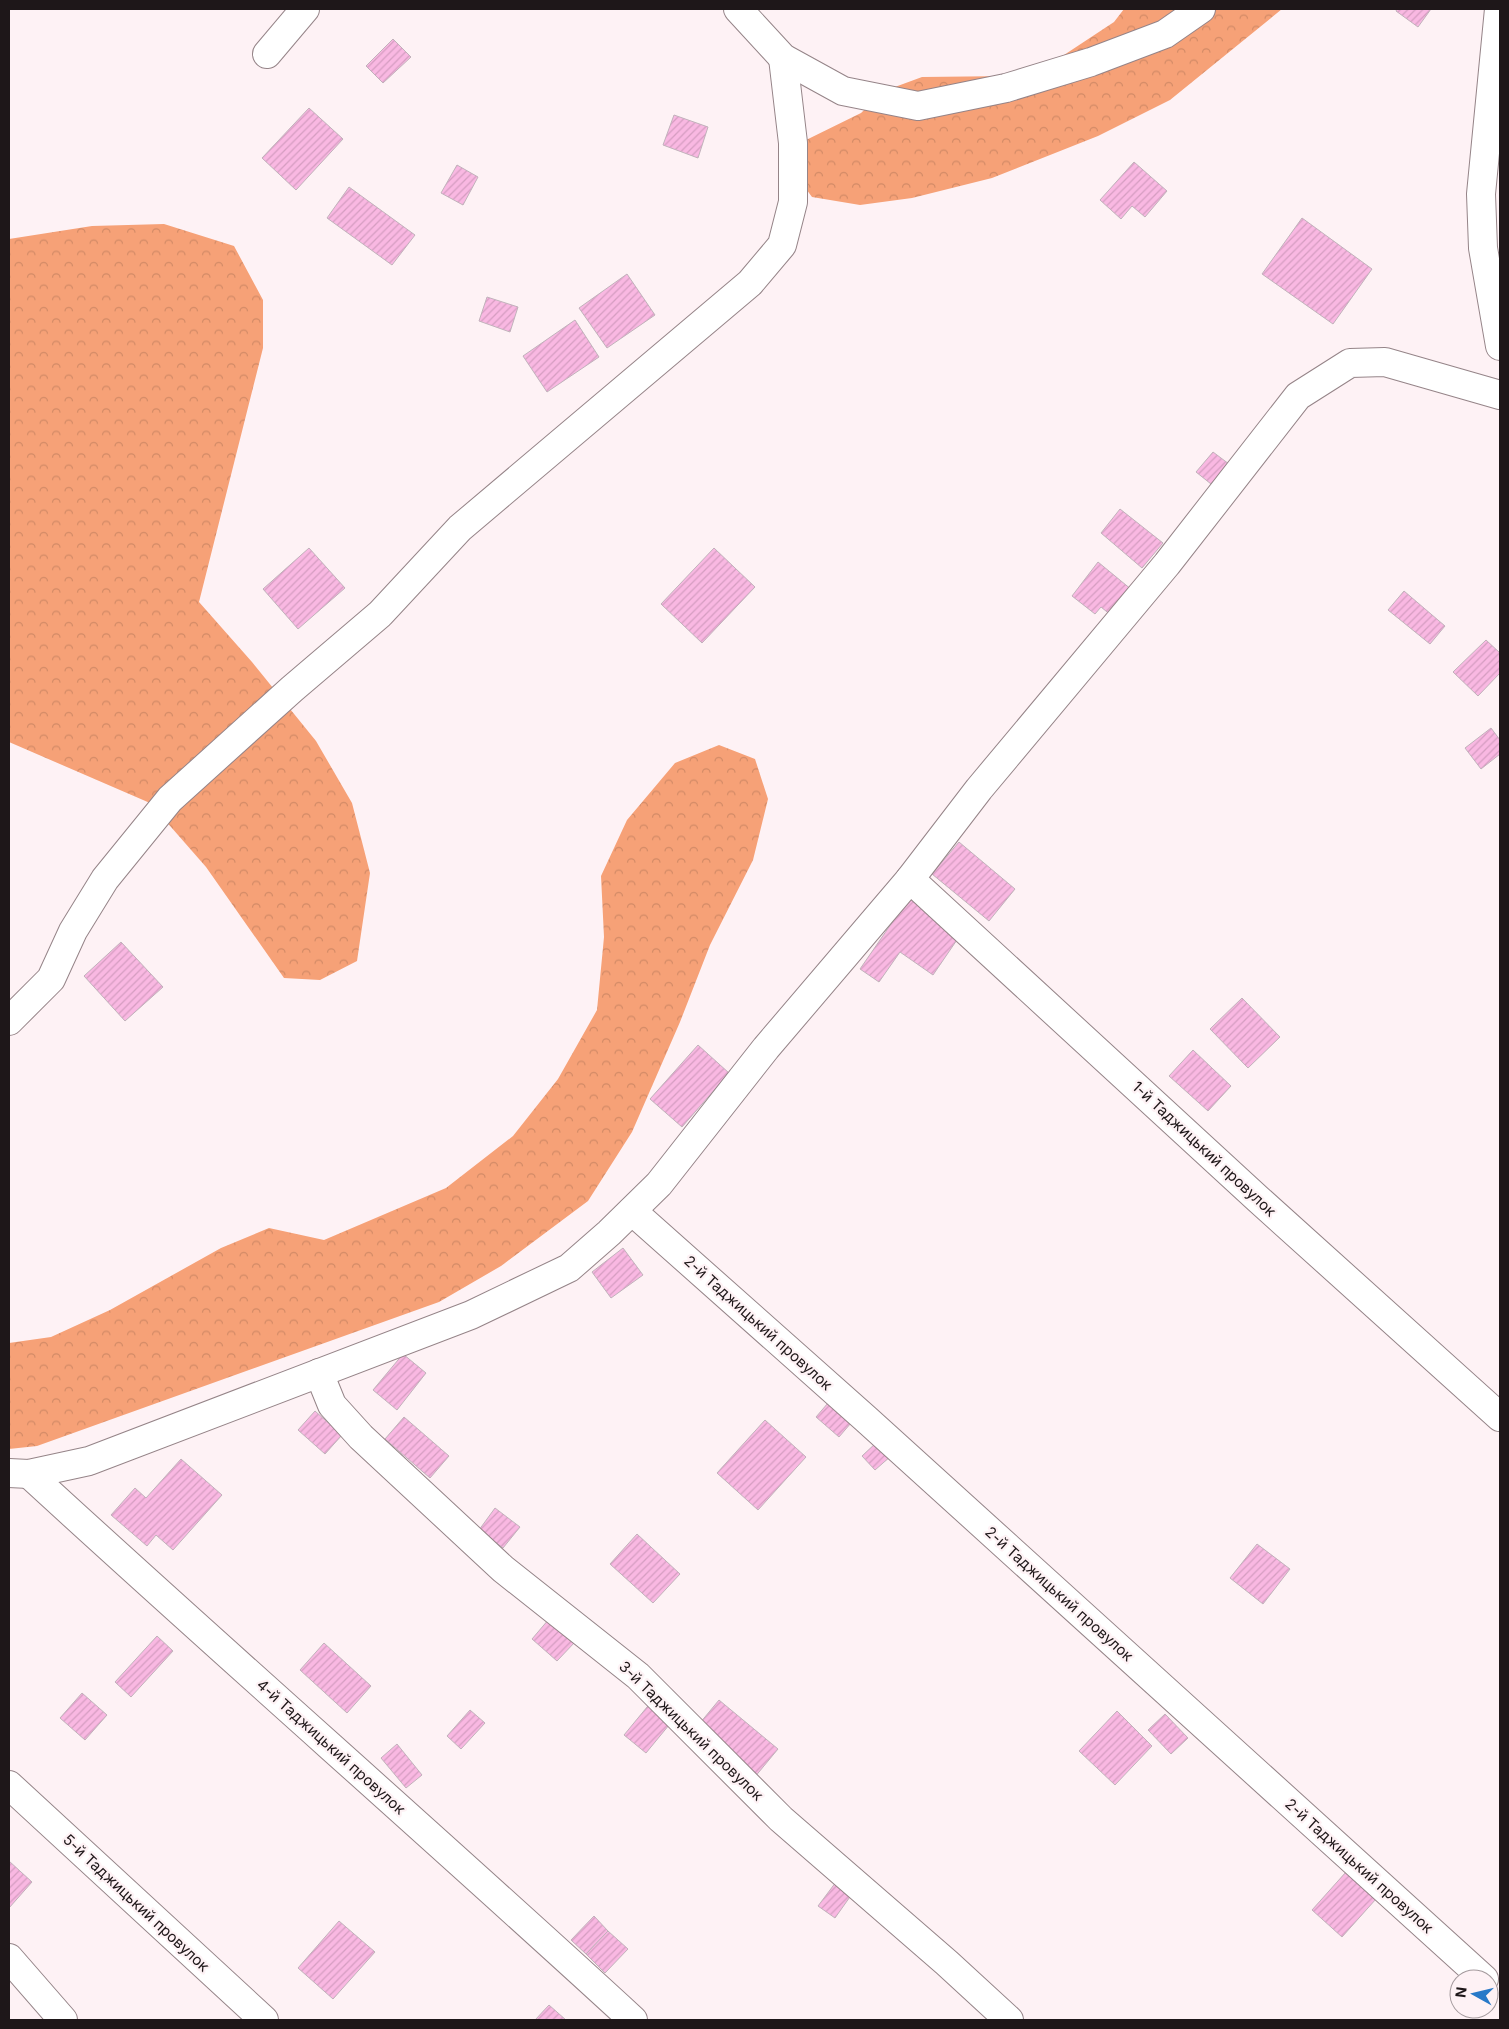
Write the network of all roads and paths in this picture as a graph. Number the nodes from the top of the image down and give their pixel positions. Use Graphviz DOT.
graph roads {
  1 [pos="305,9"];
  2 [pos="738,9"];
  3 [pos="1201,9"];
  4 [pos="1499,9"];
  5 [pos="267,54"];
  6 [pos="783,58"];
  7 [pos="1500,346"];
  8 [pos="1500,395"];
  9 [pos="910,879"];
  10 [pos="9,1021"];
  11 [pos="632,1211"];
  12 [pos="319,1373"];
  13 [pos="1500,1417"];
  14 [pos="19,1474"];
  15 [pos="9,1785"];
  16 [pos="9,1958"];
  17 [pos="1473,1969"];
  18 [pos="63,2020"];
  19 [pos="264,2020"];
  20 [pos="633,2020"];
  21 [pos="1009,2020"];
  1 -- 5 [label="street"];
  2 -- 6 [label="street"];
  3 -- 6 [label="street"];
  4 -- 7 [label="street"];
  6 -- 10 [label="street"];
  8 -- 9 [label="street"];
  9 -- 11 [label="street"];
  9 -- 13 [label="street, 1-й Таджицький провулок"];
  11 -- 12 [label="street"];
  11 -- 17 [label="street, 2-й Таджицький провулок"];
  12 -- 14 [label="street"];
  12 -- 21 [label="street, 3-й Таджицький провулок"];
  14 -- 20 [label="street, 4-й Таджицький провулок"];
  15 -- 19 [label="street, 5-й Таджицький провулок"];
  16 -- 18 [label="street"];
}
